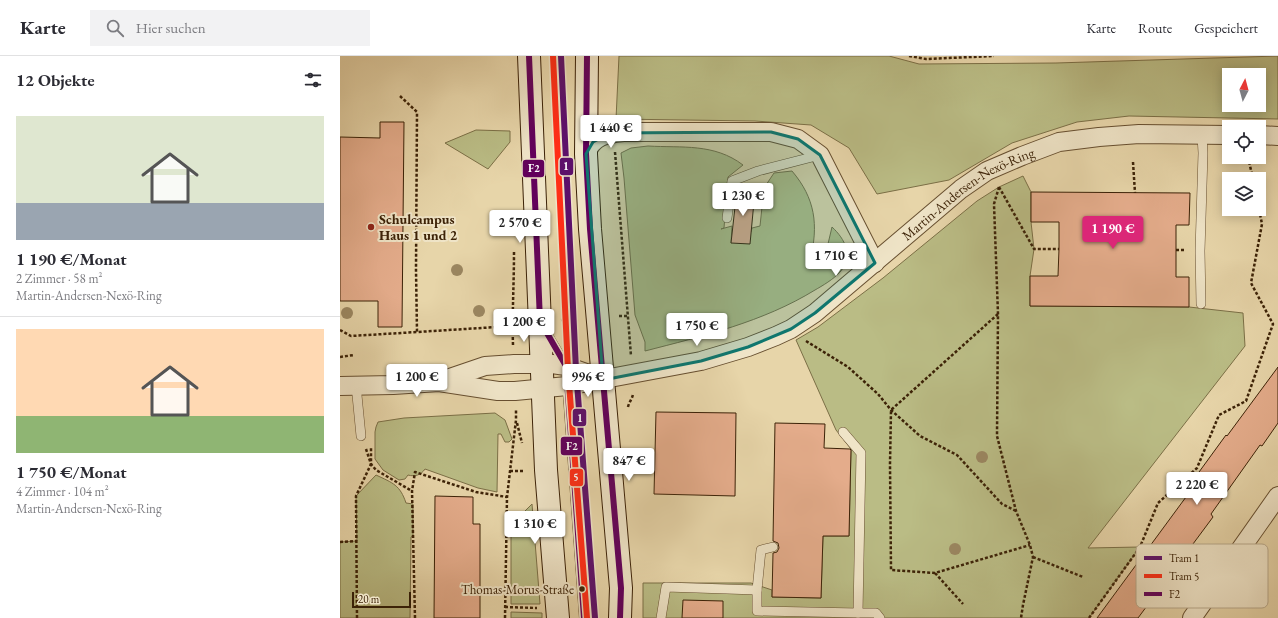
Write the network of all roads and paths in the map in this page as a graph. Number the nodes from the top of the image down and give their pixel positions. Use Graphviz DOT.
graph roads {
  1 [pos="529,56"];
  2 [pos="587,56"];
  3 [pos="909,56"];
  4 [pos="994,56"];
  5 [pos="926,57"];
  6 [pos="400,96"];
  7 [pos="610,134"];
  8 [pos="1202,135"];
  9 [pos="1222,135"];
  10 [pos="1266,135"];
  11 [pos="1278,136"];
  12 [pos="586,154"];
  13 [pos="820,155"];
  14 [pos="1133,162"];
  15 [pos="1135,193"];
  16 [pos="1260,216"];
  17 [pos="727,218"];
  18 [pos="1059,249"];
  19 [pos="875,263"];
  20 [pos="1201,304"];
  21 [pos="998,314"];
  22 [pos="628,316"];
  23 [pos="598,317"];
  24 [pos="540,321"];
  25 [pos="340,330"];
  26 [pos="417,332"];
  27 [pos="801,338"];
  28 [pos="630,342"];
  29 [pos="354,355"];
  30 [pos="340,357"];
  31 [pos="541,364"];
  32 [pos="566,366"];
  33 [pos="603,380"];
  34 [pos="439,382"];
  35 [pos="348,386"];
  36 [pos="567,386"];
  37 [pos="542,389"];
  38 [pos="891,410"];
  39 [pos="516,420"];
  40 [pos="843,432"];
  41 [pos="361,436"];
  42 [pos="371,442"];
  43 [pos="371,464"];
  44 [pos="510,471"];
  45 [pos="530,471"];
  46 [pos="412,491"];
  47 [pos="1278,496"];
  48 [pos="507,497"];
  49 [pos="1016,511"];
  50 [pos="356,541"];
  51 [pos="340,542"];
  52 [pos="1141,544"];
  53 [pos="1244,544"];
  54 [pos="1030,545"];
  55 [pos="773,547"];
  56 [pos="1136,553"];
  57 [pos="1033,556"];
  58 [pos="935,573"];
  59 [pos="1083,577"];
  60 [pos="757,590"];
  61 [pos="963,604"];
  62 [pos="506,608"];
  63 [pos="1199,608"];
  64 [pos="551,613"];
  65 [pos="858,613"];
  66 [pos="756,614"];
  67 [pos="357,618"];
  68 [pos="415,618"];
  69 [pos="505,618"];
  70 [pos="584,618"];
  71 [pos="620,618"];
  72 [pos="661,618"];
  73 [pos="880,618"];
  74 [pos="1022,618"];
  75 [pos="1089,618"];
  76 [pos="1192,618"];
  1 -- 24 [label="main road"];
  2 -- 12 [label="main road"];
  3 -- 5 [label="path"];
  4 -- 5 [label="path"];
  6 -- 26 [label="path"];
  7 -- 12 [label="street"];
  7 -- 13 [label="street"];
  7 -- 22 [label="path"];
  8 -- 9 [label="street, Martin-Andersen-Nexö-Ring"];
  8 -- 19 [label="street, Martin-Andersen-Nexö-Ring"];
  8 -- 20 [label="lane"];
  10 -- 11 [label="street"];
  12 -- 23 [label="main road"];
  13 -- 17 [label="lane"];
  13 -- 19 [label="street"];
  14 -- 15 [label="path"];
  16 -- 52 [label="path"];
  18 -- 21 [label="path"];
  19 -- 33 [label="street, Martin-Andersen-Nexö-Ring"];
  21 -- 38 [label="path"];
  21 -- 49 [label="path"];
  22 -- 23 [label="path"];
  22 -- 28 [label="path"];
  23 -- 24 [label="path"];
  23 -- 33 [label="main road"];
  24 -- 26 [label="path"];
  24 -- 31 [label="main road"];
  24 -- 32 [label="lane"];
  25 -- 26 [label="path"];
  27 -- 38 [label="path"];
  29 -- 30 [label="path"];
  31 -- 32 [label="street"];
  31 -- 34 [label="street"];
  31 -- 37 [label="main road"];
  32 -- 33 [label="street"];
  32 -- 36 [label="lane"];
  33 -- 36 [label="street"];
  33 -- 71 [label="main road"];
  34 -- 35 [label="street"];
  34 -- 37 [label="street"];
  35 -- 41 [label="lane"];
  36 -- 37 [label="street"];
  36 -- 70 [label="lane"];
  37 -- 64 [label="main road"];
  38 -- 49 [label="path"];
  38 -- 58 [label="path"];
  39 -- 44 [label="path"];
  40 -- 65 [label="lane"];
  41 -- 43 [label="path"];
  42 -- 43 [label="path"];
  43 -- 46 [label="path"];
  43 -- 50 [label="path"];
  44 -- 45 [label="path"];
  44 -- 48 [label="path"];
  46 -- 48 [label="path"];
  46 -- 68 [label="path"];
  47 -- 53 [label="street"];
  48 -- 62 [label="path"];
  49 -- 54 [label="path"];
  50 -- 51 [label="path"];
  50 -- 67 [label="path"];
  54 -- 57 [label="path"];
  54 -- 58 [label="path"];
  55 -- 60 [label="lane"];
  56 -- 75 [label="path"];
  57 -- 59 [label="path"];
  57 -- 74 [label="path"];
  58 -- 61 [label="path"];
  60 -- 66 [label="lane"];
  60 -- 72 [label="lane"];
  62 -- 64 [label="path"];
  62 -- 69 [label="path"];
  63 -- 76 [label="street"];
  65 -- 66 [label="lane"];
  65 -- 73 [label="lane"];
}
